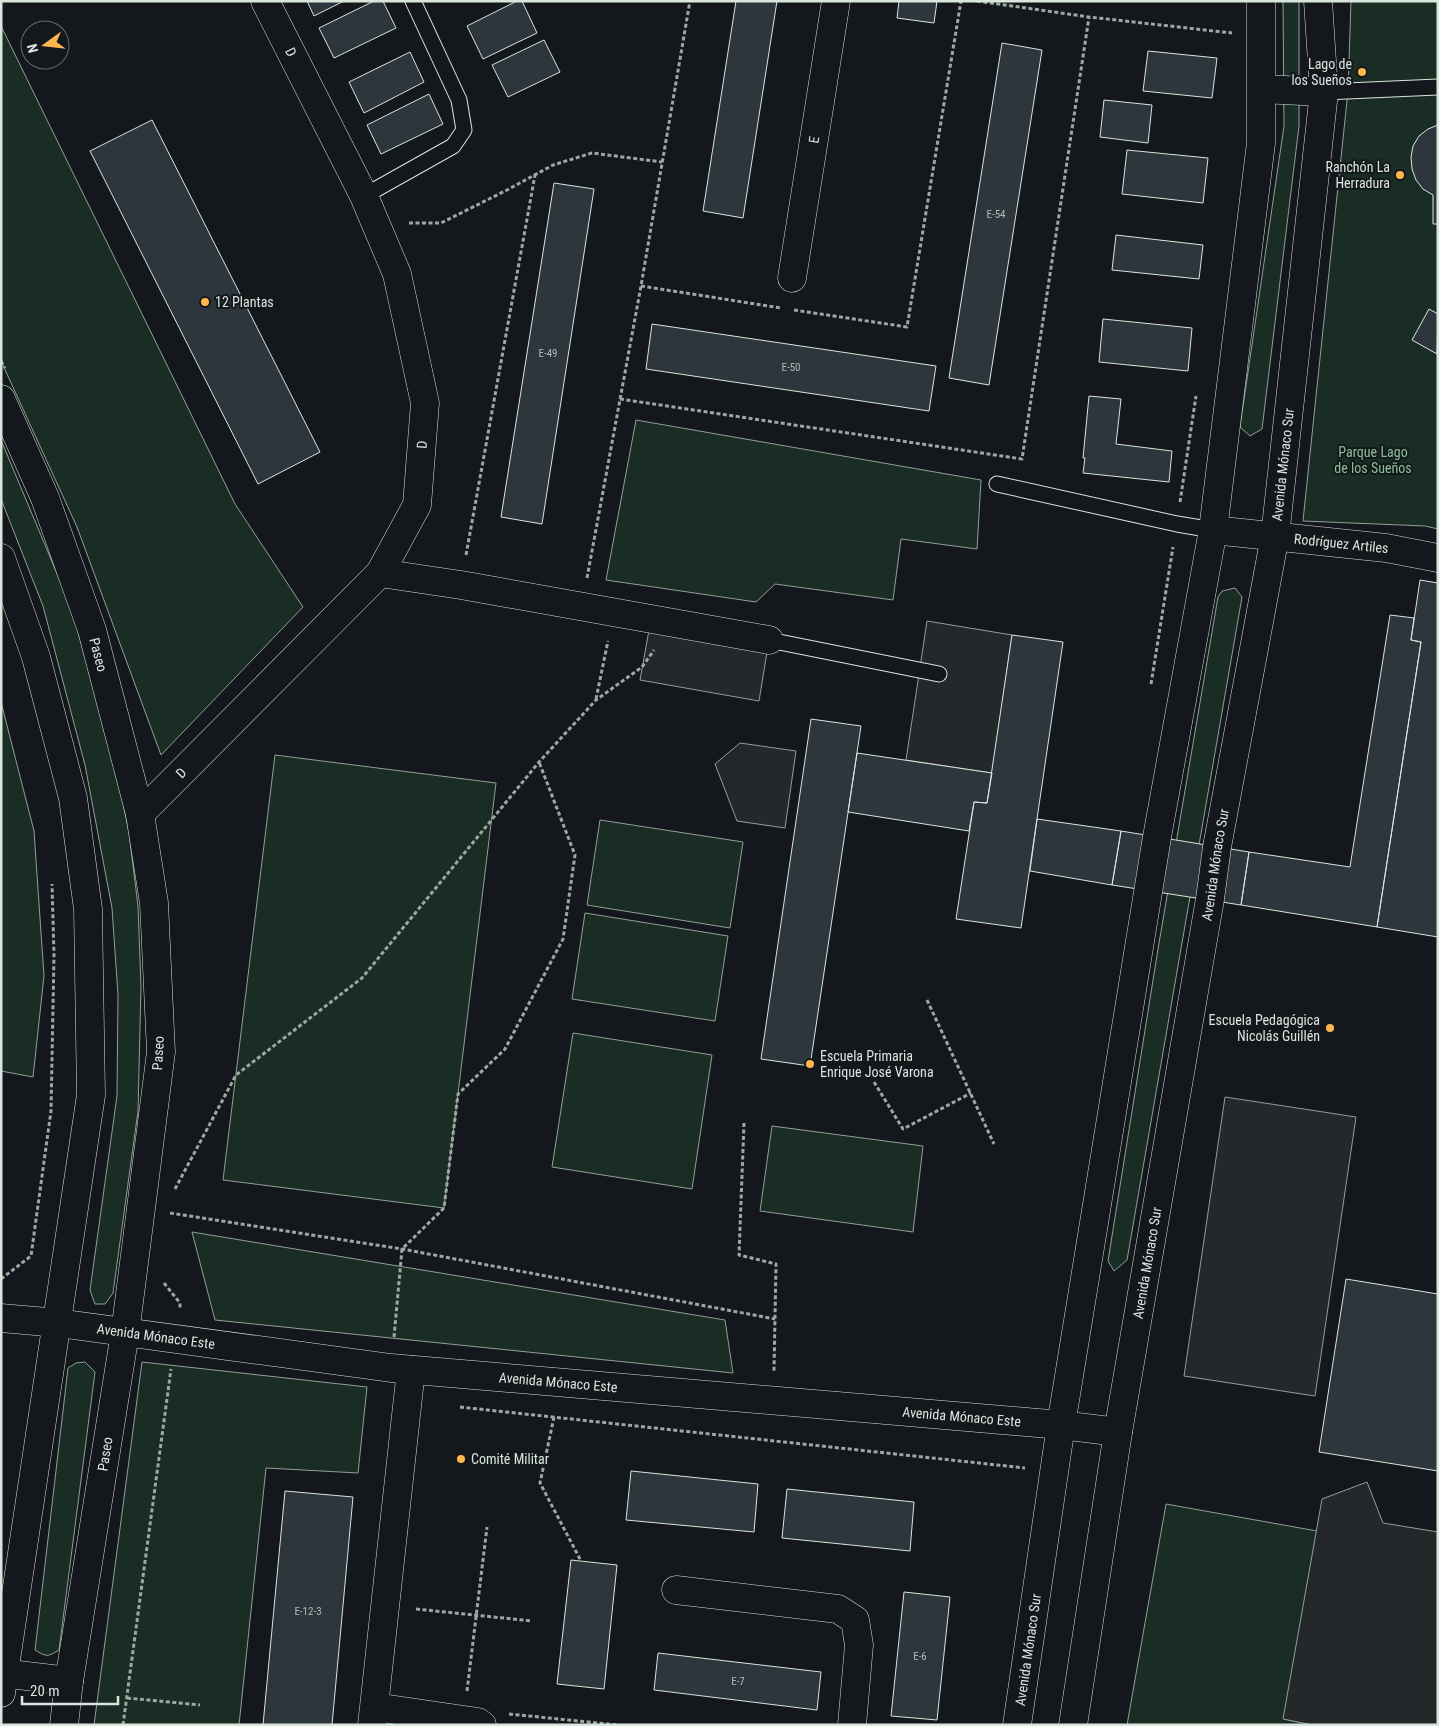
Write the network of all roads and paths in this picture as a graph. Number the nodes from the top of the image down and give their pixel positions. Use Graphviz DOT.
graph roads {
  1 [pos="265,1"];
  2 [pos="413,1"];
  3 [pos="690,1"];
  4 [pos="836,1"];
  5 [pos="961,1"];
  6 [pos="977,1"];
  7 [pos="1261,1"];
  8 [pos="1318,1"];
  9 [pos="1089,17"];
  10 [pos="1262,36"];
  11 [pos="1438,87"];
  12 [pos="1262,89"];
  13 [pos="1324,92"];
  14 [pos="662,162"];
  15 [pos="534,175"];
  16 [pos="364,196"];
  17 [pos="376,223"];
  18 [pos="792,278"];
  19 [pos="641,286"];
  20 [pos="1,399"];
  21 [pos="620,399"];
  22 [pos="997,484"];
  23 [pos="1214,530"];
  24 [pos="1274,536"];
  25 [pos="1,558"];
  26 [pos="1438,558"];
  27 [pos="380,573"];
  28 [pos="461,585"];
  29 [pos="582,606"];
  30 [pos="614,611"];
  31 [pos="673,622"];
  32 [pos="769,640"];
  33 [pos="939,674"];
  34 [pos="596,700"];
  35 [pos="539,762"];
  36 [pos="140,814"];
  37 [pos="52,881"];
  38 [pos="927,1000"];
  39 [pos="874,1082"];
  40 [pos="970,1093"];
  41 [pos="744,1124"];
  42 [pos="994,1144"];
  43 [pos="172,1195"];
  44 [pos="163,1212"];
  45 [pos="402,1249"];
  46 [pos="1,1279"];
  47 [pos="1,1318"];
  48 [pos="775,1318"];
  49 [pos="58,1323"];
  50 [pos="124,1333"];
  51 [pos="401,1369"];
  52 [pos="171,1370"];
  53 [pos="180,1372"];
  54 [pos="774,1402"];
  55 [pos="456,1407"];
  56 [pos="554,1417"];
  57 [pos="1061,1425"];
  58 [pos="1118,1432"];
  59 [pos="1026,1468"];
  60 [pos="487,1527"];
  61 [pos="581,1561"];
  62 [pos="676,1590"];
  63 [pos="386,1606"];
  64 [pos="476,1615"];
  65 [pos="532,1621"];
  66 [pos="2,1680"];
  67 [pos="69,1681"];
  68 [pos="467,1691"];
  69 [pos="127,1698"];
  70 [pos="200,1705"];
  71 [pos="374,1716"];
  72 [pos="492,1719"];
  73 [pos="64,1725"];
  74 [pos="618,1725"];
  75 [pos="852,1725"];
  76 [pos="1016,1725"];
  77 [pos="1073,1725"];
  1 -- 16 [label="street, D"];
  2 -- 16 [label="lane"];
  3 -- 14 [label="path"];
  4 -- 18 [label="street, E"];
  5 -- 19 [label="path"];
  6 -- 9 [label="path"];
  7 -- 10 [label="street, Avenida Mónaco Sur"];
  8 -- 13 [label="street, Avenida Mónaco Sur"];
  9 -- 10 [label="path"];
  9 -- 21 [label="path"];
  10 -- 12 [label="street, Avenida Mónaco Sur"];
  11 -- 13 [label="lane"];
  12 -- 13 [label="street"];
  12 -- 23 [label="street, Avenida Mónaco Sur"];
  13 -- 24 [label="street, Avenida Mónaco Sur"];
  14 -- 15 [label="path"];
  14 -- 19 [label="path"];
  15 -- 17 [label="path"];
  15 -- 28 [label="path"];
  16 -- 17 [label="street, D"];
  17 -- 27 [label="street, D"];
  19 -- 21 [label="path"];
  20 -- 36 [label="street, Paseo"];
  21 -- 29 [label="path"];
  22 -- 23 [label="lane"];
  23 -- 24 [label="street, Rodríguez Artiles"];
  23 -- 57 [label="street, Avenida Mónaco Sur"];
  24 -- 26 [label="street, Rodríguez Artiles"];
  24 -- 58 [label="street, Avenida Mónaco Sur"];
  25 -- 49 [label="street"];
  27 -- 28 [label="street"];
  27 -- 36 [label="street, D"];
  28 -- 29 [label="street"];
  29 -- 30 [label="street"];
  30 -- 31 [label="street"];
  30 -- 34 [label="path"];
  31 -- 32 [label="street"];
  31 -- 34 [label="path"];
  32 -- 33 [label="lane"];
  34 -- 35 [label="path"];
  35 -- 43 [label="path"];
  35 -- 45 [label="path"];
  36 -- 50 [label="street, Paseo"];
  37 -- 46 [label="path"];
  38 -- 40 [label="path"];
  39 -- 40 [label="path"];
  40 -- 42 [label="path"];
  41 -- 48 [label="path"];
  44 -- 45 [label="path"];
  45 -- 48 [label="path"];
  45 -- 51 [label="path"];
  47 -- 49 [label="street, Avenida Mónaco Este"];
  48 -- 54 [label="path"];
  49 -- 50 [label="street, Avenida Mónaco Este"];
  49 -- 66 [label="street"];
  50 -- 51 [label="street, Avenida Mónaco Este"];
  50 -- 67 [label="street, Paseo"];
  51 -- 54 [label="street, Avenida Mónaco Este"];
  51 -- 63 [label="street"];
  52 -- 53 [label="path"];
  54 -- 57 [label="street, Avenida Mónaco Este"];
  55 -- 56 [label="path"];
  56 -- 59 [label="path"];
  56 -- 61 [label="path"];
  57 -- 58 [label="street, Avenida Mónaco Este"];
  57 -- 76 [label="street, Avenida Mónaco Sur"];
  58 -- 77 [label="street, Avenida Mónaco Sur"];
  60 -- 64 [label="path"];
  62 -- 75 [label="street"];
  63 -- 64 [label="path"];
  63 -- 71 [label="street"];
  64 -- 65 [label="path"];
  64 -- 68 [label="path"];
  66 -- 67 [label="street"];
  67 -- 73 [label="street, Paseo"];
  69 -- 70 [label="path"];
  71 -- 72 [label="street"];
  72 -- 74 [label="path"];
}
